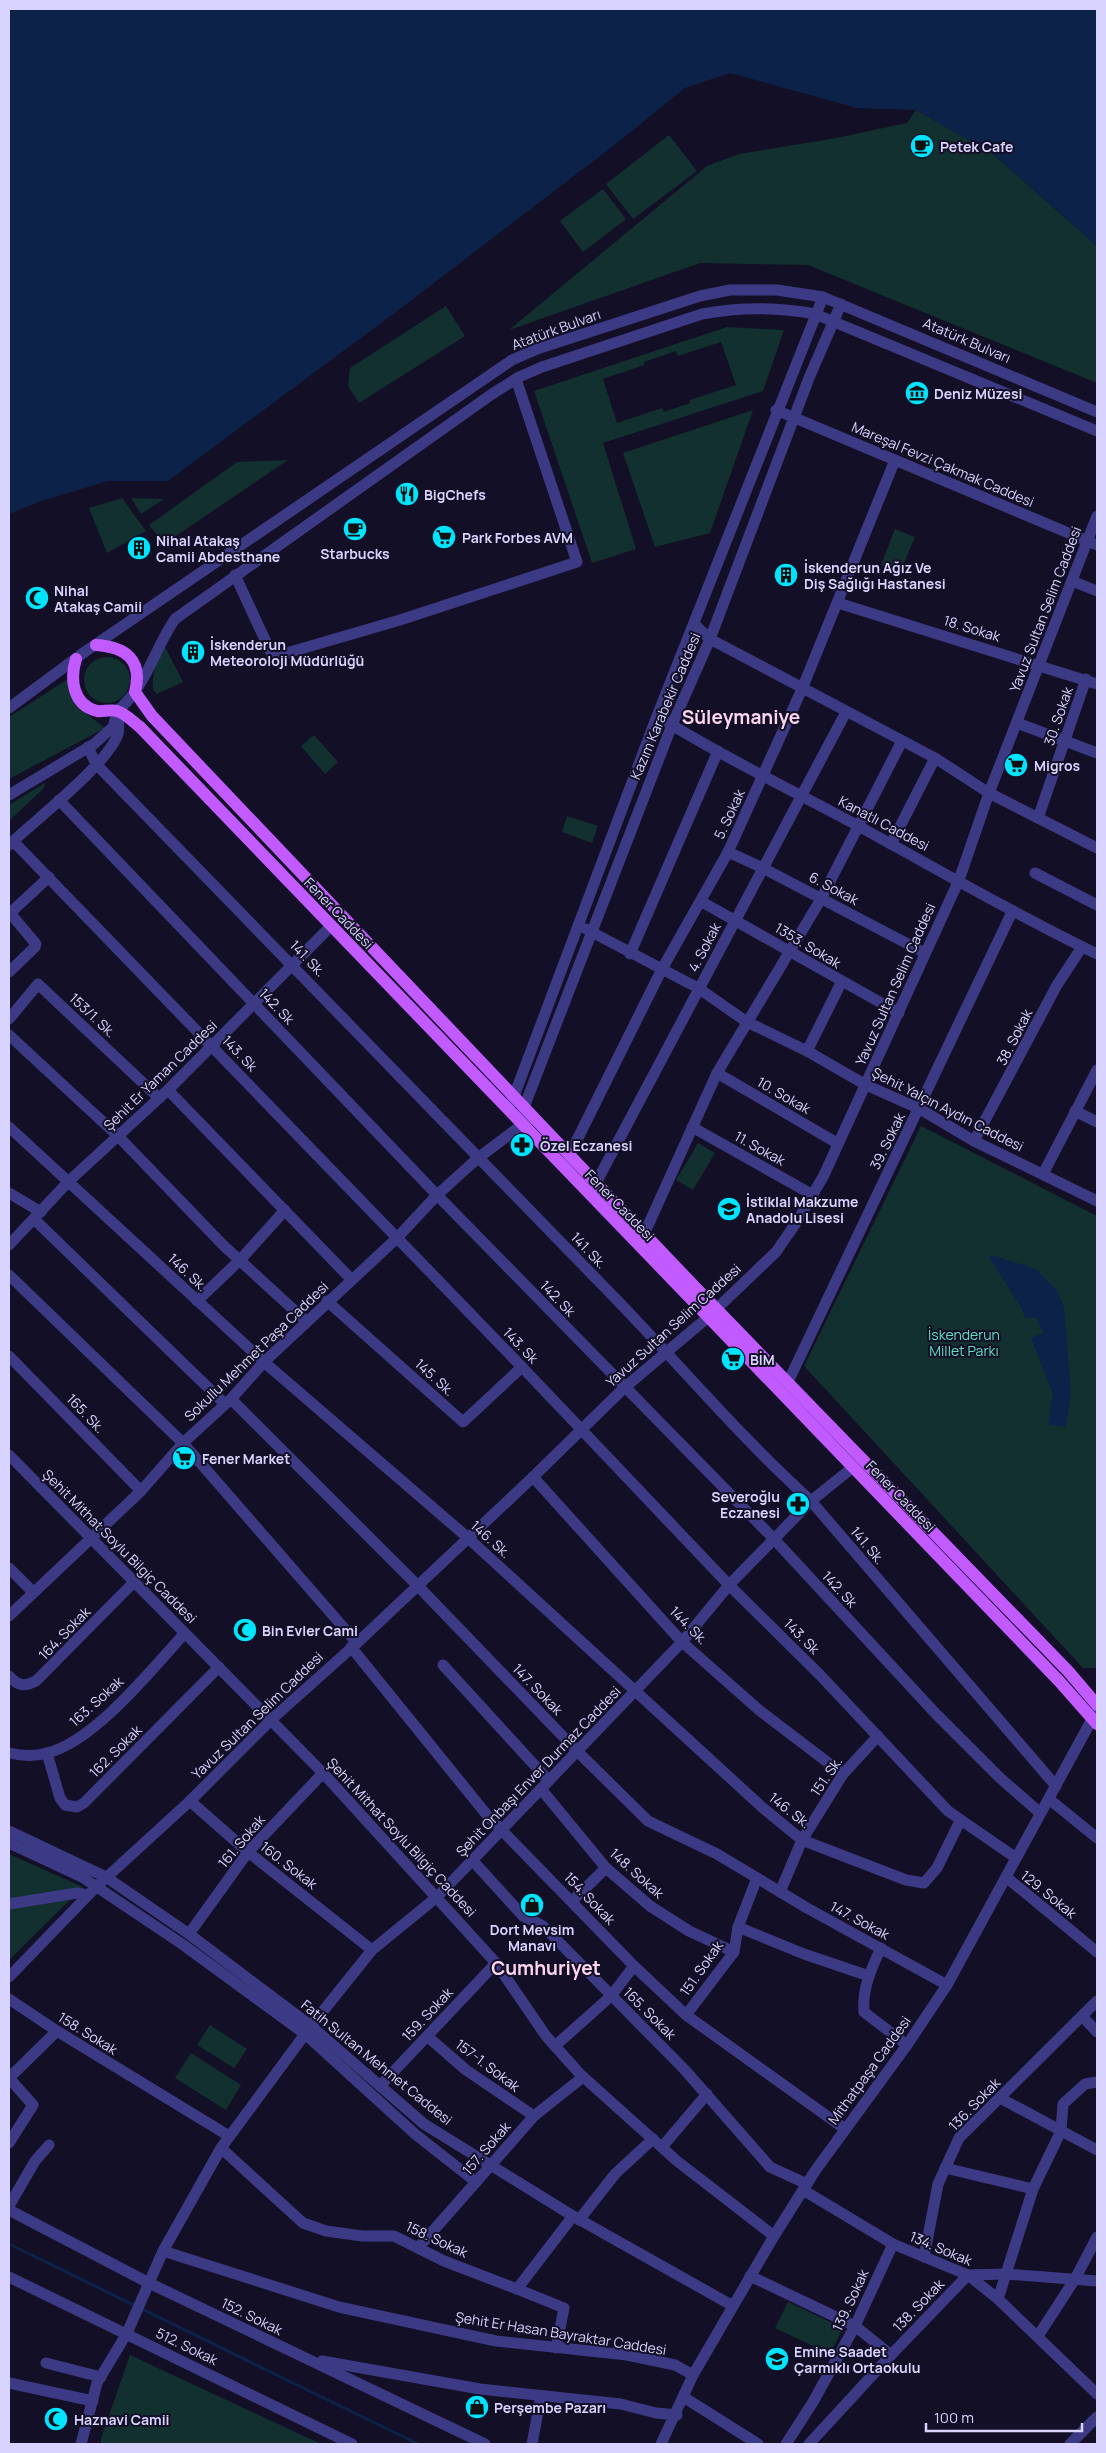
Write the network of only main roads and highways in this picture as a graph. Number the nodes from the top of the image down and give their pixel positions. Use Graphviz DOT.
graph roads {
  1 [pos="712,1314"];
  2 [pos="1097,1705"];
  3 [pos="1096,1718"];
  1 -- 1 [label="main road, Fener Caddesi"];
  1 -- 2 [label="main road, Fener Caddesi"];
  1 -- 3 [label="main road, Fener Caddesi"];
}
